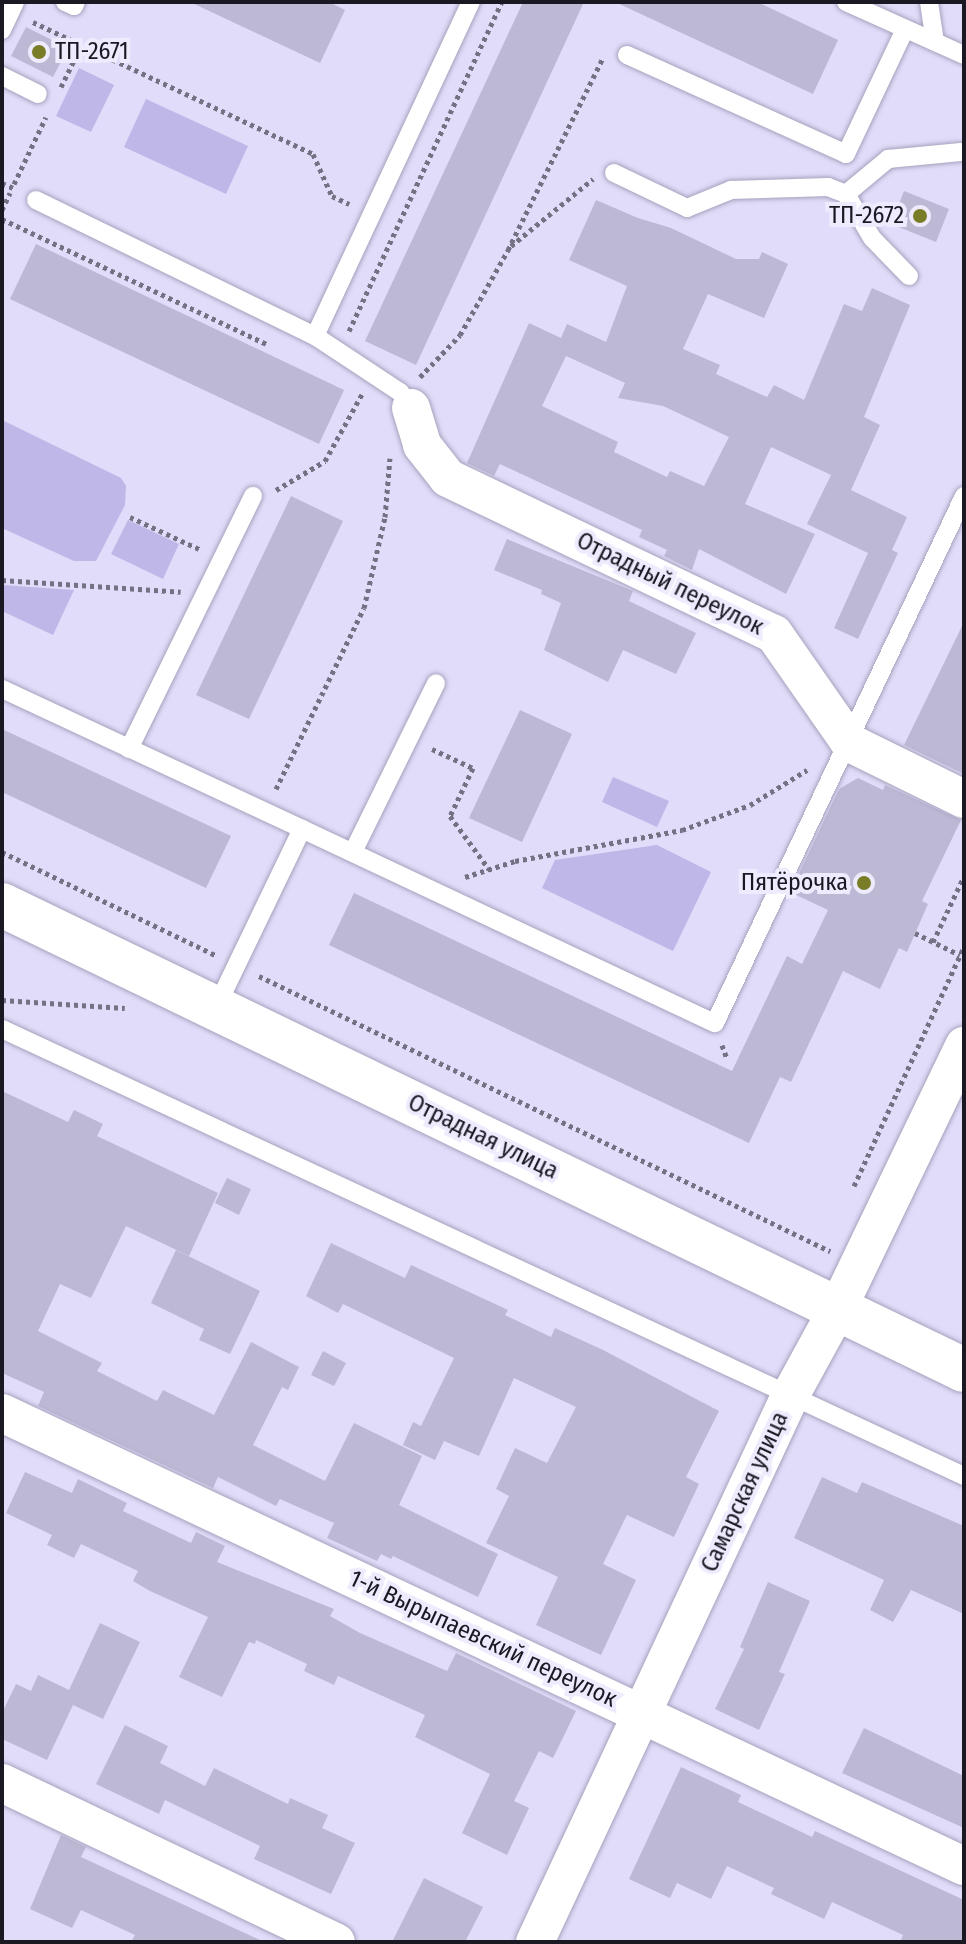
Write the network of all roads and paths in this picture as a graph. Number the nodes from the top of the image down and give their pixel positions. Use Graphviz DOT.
graph roads {
  1 [pos="65,2"];
  2 [pos="76,2"];
  3 [pos="471,2"];
  4 [pos="502,2"];
  5 [pos="846,2"];
  6 [pos="929,2"];
  7 [pos="13,7"];
  8 [pos="905,29"];
  9 [pos="2,30"];
  10 [pos="935,42"];
  11 [pos="81,46"];
  12 [pos="627,55"];
  13 [pos="964,55"];
  14 [pos="2,76"];
  15 [pos="60,88"];
  16 [pos="46,98"];
  17 [pos="963,153"];
  18 [pos="614,173"];
  19 [pos="2,183"];
  20 [pos="13,188"];
  21 [pos="846,194"];
  22 [pos="332,196"];
  23 [pos="36,200"];
  24 [pos="2,210"];
  25 [pos="2,219"];
  26 [pos="508,250"];
  27 [pos="909,276"];
  28 [pos="315,336"];
  29 [pos="281,351"];
  30 [pos="339,352"];
  31 [pos="350,383"];
  32 [pos="364,390"];
  33 [pos="406,400"];
  34 [pos="373,403"];
  35 [pos="391,443"];
  36 [pos="964,496"];
  37 [pos="262,499"];
  38 [pos="130,517"];
  39 [pos="221,560"];
  40 [pos="2,580"];
  41 [pos="205,594"];
  42 [pos="436,683"];
  43 [pos="2,689"];
  44 [pos="409,738"];
  45 [pos="850,743"];
  46 [pos="129,749"];
  47 [pos="964,799"];
  48 [pos="265,812"];
  49 [pos="302,829"];
  50 [pos="2,852"];
  51 [pos="353,852"];
  52 [pos="489,869"];
  53 [pos="964,876"];
  54 [pos="429,888"];
  55 [pos="2,905"];
  56 [pos="915,933"];
  57 [pos="933,942"];
  58 [pos="964,947"];
  59 [pos="960,955"];
  60 [pos="237,965"];
  61 [pos="2,1000"];
  62 [pos="129,1008"];
  63 [pos="216,1009"];
  64 [pos="2,1029"];
  65 [pos="964,1046"];
  66 [pos="851,1193"];
  67 [pos="832,1235"];
  68 [pos="838,1308"];
  69 [pos="964,1370"];
  70 [pos="791,1394"];
  71 [pos="2,1413"];
  72 [pos="964,1476"];
  73 [pos="642,1714"];
  74 [pos="2,1783"];
  75 [pos="964,1866"];
  76 [pos="336,1942"];
  77 [pos="535,1942"];
  1 -- 2 [label="lane"];
  3 -- 28 [label="lane"];
  4 -- 30 [label="path"];
  5 -- 8 [label="lane"];
  6 -- 10 [label="lane"];
  7 -- 9 [label="lane"];
  7 -- 11 [label="path"];
  8 -- 10 [label="lane"];
  8 -- 12 [label="lane"];
  10 -- 13 [label="lane"];
  11 -- 15 [label="path"];
  11 -- 22 [label="path"];
  12 -- 26 [label="path"];
  14 -- 16 [label="lane"];
  16 -- 20 [label="path"];
  17 -- 21 [label="lane"];
  18 -- 21 [label="lane"];
  18 -- 26 [label="path"];
  19 -- 20 [label="path"];
  20 -- 24 [label="path"];
  21 -- 27 [label="lane"];
  23 -- 28 [label="lane"];
  25 -- 29 [label="path"];
  26 -- 33 [label="path"];
  28 -- 30 [label="lane"];
  30 -- 33 [label="lane"];
  31 -- 32 [label="path"];
  32 -- 34 [label="path"];
  32 -- 37 [label="path"];
  33 -- 45 [label="street, Отрадный переулок"];
  35 -- 48 [label="path"];
  36 -- 45 [label="lane"];
  37 -- 39 [label="lane"];
  38 -- 39 [label="path"];
  39 -- 41 [label="lane"];
  40 -- 41 [label="path"];
  41 -- 46 [label="lane"];
  42 -- 44 [label="lane"];
  43 -- 46 [label="lane"];
  44 -- 51 [label="lane"];
  44 -- 52 [label="path"];
  45 -- 47 [label="street, Отрадный переулок"];
  45 -- 52 [label="path"];
  45 -- 54 [label="lane"];
  46 -- 48 [label="lane"];
  48 -- 49 [label="lane"];
  49 -- 51 [label="lane"];
  49 -- 60 [label="lane"];
  50 -- 60 [label="path"];
  51 -- 54 [label="lane"];
  52 -- 54 [label="path"];
  53 -- 57 [label="path"];
  55 -- 63 [label="street, Отрадная улица"];
  56 -- 57 [label="path"];
  57 -- 59 [label="path"];
  58 -- 59 [label="path"];
  59 -- 66 [label="path"];
  60 -- 63 [label="lane"];
  60 -- 67 [label="path"];
  61 -- 62 [label="path"];
  63 -- 68 [label="street, Отрадная улица"];
  64 -- 70 [label="lane"];
  65 -- 68 [label="street, Самарская улица"];
  68 -- 69 [label="street, Отрадная улица"];
  68 -- 70 [label="street, Самарская улица"];
  70 -- 72 [label="lane"];
  70 -- 73 [label="street, Самарская улица"];
  71 -- 73 [label="street, 1-й Вырыпаевский переулок"];
  73 -- 75 [label="street, 1-й Вырыпаевский переулок"];
  73 -- 77 [label="street, Самарская улица"];
  74 -- 76 [label="street"];
}
